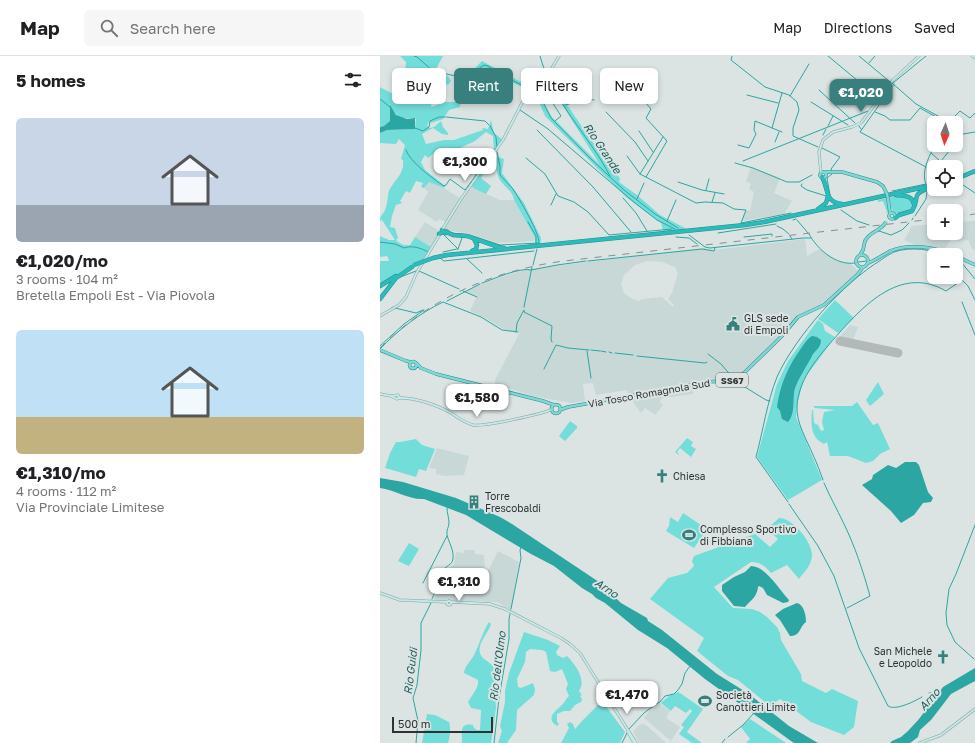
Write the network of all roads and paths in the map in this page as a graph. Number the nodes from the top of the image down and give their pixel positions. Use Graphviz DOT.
graph roads {
  1 [pos="559,56"];
  2 [pos="919,56"];
  3 [pos="972,56"];
  4 [pos="975,58"];
  5 [pos="821,166"];
  6 [pos="825,172"];
  7 [pos="975,172"];
  8 [pos="821,173"];
  9 [pos="832,173"];
  10 [pos="825,177"];
  11 [pos="963,177"];
  12 [pos="927,187"];
  13 [pos="927,187"];
  14 [pos="927,189"];
  15 [pos="828,195"];
  16 [pos="896,195"];
  17 [pos="847,204"];
  18 [pos="914,205"];
  19 [pos="808,213"];
  20 [pos="892,216"];
  21 [pos="443,229"];
  22 [pos="446,232"];
  23 [pos="439,234"];
  24 [pos="864,246"];
  25 [pos="515,248"];
  26 [pos="927,249"];
  27 [pos="860,255"];
  28 [pos="448,256"];
  29 [pos="867,257"];
  30 [pos="878,259"];
  31 [pos="963,259"];
  32 [pos="868,263"];
  33 [pos="858,264"];
  34 [pos="975,265"];
  35 [pos="414,266"];
  36 [pos="864,267"];
  37 [pos="857,275"];
  38 [pos="380,285"];
  39 [pos="380,299"];
  40 [pos="380,316"];
  41 [pos="380,350"];
  42 [pos="404,361"];
  43 [pos="411,362"];
  44 [pos="416,363"];
  45 [pos="409,366"];
  46 [pos="414,368"];
  47 [pos="421,368"];
  48 [pos="383,395"];
  49 [pos="560,408"];
  50 [pos="553,409"];
  51 [pos="380,593"];
  52 [pos="975,709"];
  53 [pos="635,743"];
  54 [pos="920,743"];
  1 -- 21 [label="street"];
  2 -- 5 [label="street"];
  3 -- 4 [label="street"];
  5 -- 6 [label="street"];
  5 -- 8 [label="street"];
  6 -- 8 [label="main road"];
  6 -- 9 [label="main road"];
  6 -- 10 [label="main road"];
  7 -- 11 [label="highway"];
  8 -- 10 [label="main road"];
  9 -- 10 [label="main road"];
  9 -- 20 [label="main road, bridge"];
  10 -- 15 [label="highway"];
  12 -- 16 [label="highway"];
  13 -- 17 [label="highway"];
  14 -- 18 [label="highway"];
  15 -- 17 [label="highway"];
  15 -- 19 [label="highway"];
  16 -- 18 [label="highway"];
  16 -- 28 [label="highway"];
  17 -- 19 [label="highway"];
  18 -- 20 [label="highway"];
  19 -- 25 [label="highway"];
  20 -- 24 [label="main road, bridge"];
  21 -- 22 [label="highway"];
  21 -- 23 [label="street"];
  22 -- 23 [label="highway"];
  22 -- 25 [label="highway"];
  22 -- 28 [label="highway"];
  23 -- 40 [label="street"];
  24 -- 27 [label="main road"];
  24 -- 29 [label="main road"];
  25 -- 28 [label="highway"];
  26 -- 30 [label="main road, SS67"];
  27 -- 29 [label="main road"];
  27 -- 33 [label="main road"];
  28 -- 35 [label="highway, bridge"];
  29 -- 30 [label="main road"];
  29 -- 32 [label="main road"];
  30 -- 32 [label="main road, SS67"];
  31 -- 34 [label="main road"];
  32 -- 36 [label="main road, SS67"];
  33 -- 36 [label="main road"];
  33 -- 37 [label="main road"];
  35 -- 38 [label="highway"];
  35 -- 39 [label="highway"];
  36 -- 37 [label="main road, Via Tosco Romagnola Sud / SS67"];
  37 -- 49 [label="main road, Via Tosco Romagnola Sud / SS67"];
  41 -- 42 [label="main road, SS67"];
  42 -- 43 [label="main road, SS67"];
  42 -- 45 [label="main road, SS67"];
  43 -- 44 [label="main road, SS67"];
  43 -- 45 [label="main road"];
  44 -- 46 [label="main road"];
  44 -- 47 [label="main road, SS67"];
  45 -- 46 [label="main road, SS67"];
  46 -- 47 [label="main road, SS67"];
  47 -- 50 [label="main road, SS67"];
  48 -- 50 [label="street"];
  49 -- 50 [label="main road, SS67"];
  49 -- 50 [label="main road, SS67"];
  51 -- 53 [label="street"];
  52 -- 54 [label="street"];
}
